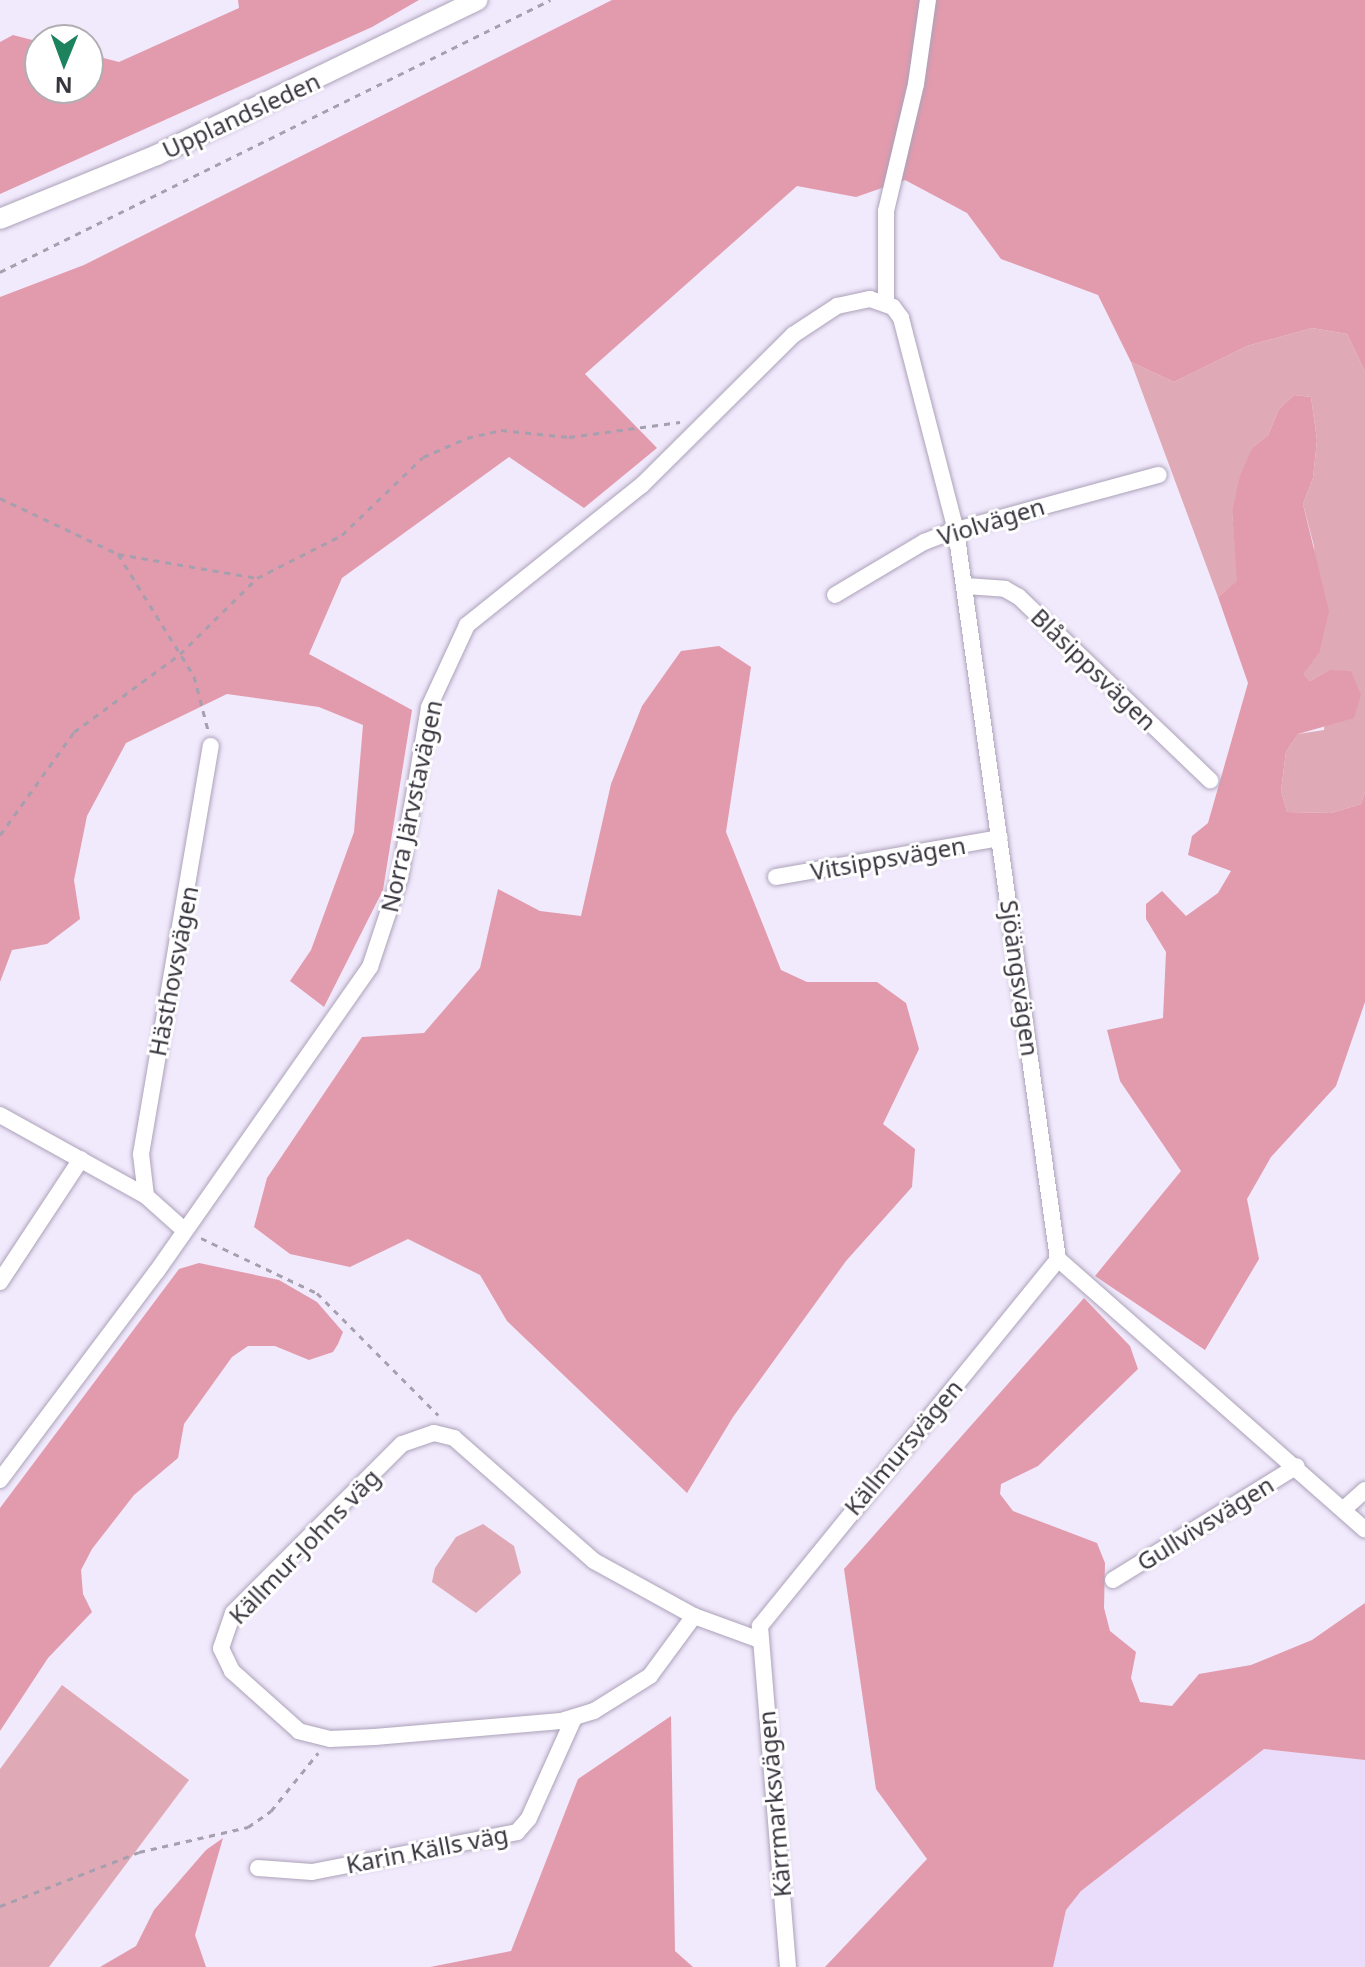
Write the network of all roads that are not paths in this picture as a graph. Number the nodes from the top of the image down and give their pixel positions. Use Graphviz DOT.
graph roads {
  1 [pos="477,0"];
  2 [pos="928,0"];
  3 [pos="0,219"];
  4 [pos="886,304"];
  5 [pos="1159,475"];
  6 [pos="956,530"];
  7 [pos="966,586"];
  8 [pos="835,595"];
  9 [pos="211,746"];
  10 [pos="1210,780"];
  11 [pos="1000,838"];
  12 [pos="776,877"];
  13 [pos="0,1115"];
  14 [pos="81,1159"];
  15 [pos="146,1196"];
  16 [pos="184,1230"];
  17 [pos="1058,1259"];
  18 [pos="0,1282"];
  19 [pos="1297,1466"];
  20 [pos="0,1480"];
  21 [pos="1365,1490"];
  22 [pos="1345,1508"];
  23 [pos="1365,1530"];
  24 [pos="1113,1580"];
  25 [pos="694,1616"];
  26 [pos="760,1640"];
  27 [pos="574,1718"];
  28 [pos="258,1868"];
  29 [pos="788,1967"];
  1 -- 3 [label="street, Upplandsleden"];
  2 -- 4 [label="street"];
  4 -- 6 [label="street, Sjöängsvägen"];
  4 -- 16 [label="street, Norra Järvstavägen"];
  5 -- 6 [label="street, Violvägen"];
  6 -- 7 [label="street, Sjöängsvägen"];
  6 -- 8 [label="street, Violvägen"];
  7 -- 10 [label="street, Blåsippsvägen"];
  7 -- 11 [label="street, Sjöängsvägen"];
  9 -- 15 [label="street, Hästhovsvägen"];
  11 -- 12 [label="street, Vitsippsvägen"];
  11 -- 17 [label="street, Sjöängsvägen"];
  13 -- 14 [label="street"];
  14 -- 15 [label="street"];
  14 -- 18 [label="street"];
  15 -- 16 [label="street"];
  16 -- 20 [label="street, Norra Järvstavägen"];
  17 -- 19 [label="street"];
  17 -- 26 [label="street, Källmursvägen"];
  19 -- 22 [label="street"];
  19 -- 24 [label="street, Gullvivsvägen"];
  21 -- 22 [label="street"];
  22 -- 23 [label="street"];
  25 -- 26 [label="street"];
  25 -- 27 [label="street, Källmur-Johns väg"];
  25 -- 27 [label="street, Källmur-Johns väg"];
  26 -- 29 [label="street, Kärrmarksvägen"];
  27 -- 28 [label="street, Karin Källs väg"];
}
